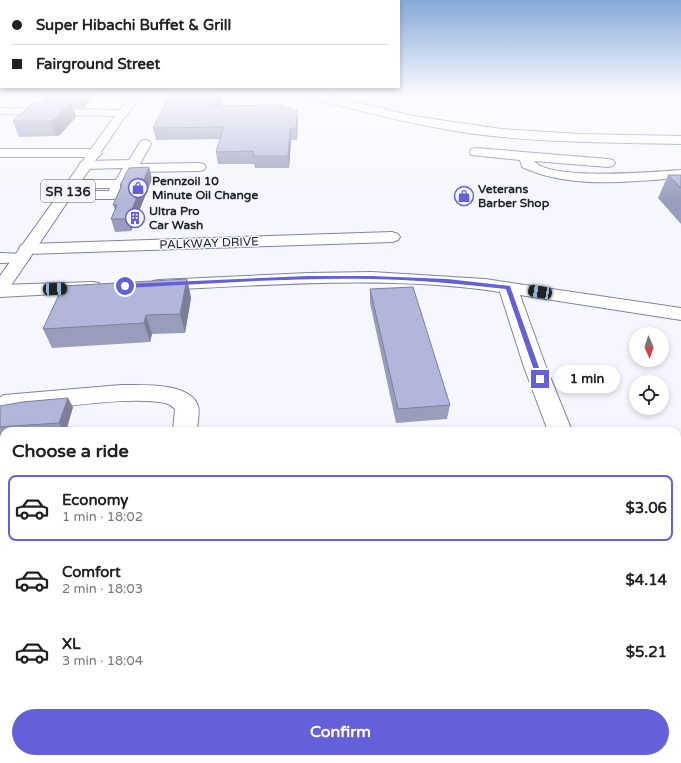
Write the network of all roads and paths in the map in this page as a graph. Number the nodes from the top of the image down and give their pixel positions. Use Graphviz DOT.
graph roads {
  1 [pos="111,131"];
  2 [pos="482,131"];
  3 [pos="681,140"];
  4 [pos="145,144"];
  5 [pos="476,152"];
  6 [pos="95,153"];
  7 [pos="0,154"];
  8 [pos="528,157"];
  9 [pos="608,163"];
  10 [pos="86,165"];
  11 [pos="132,166"];
  12 [pos="199,167"];
  13 [pos="681,174"];
  14 [pos="69,190"];
  15 [pos="392,237"];
  16 [pos="24,254"];
  17 [pos="0,258"];
  18 [pos="139,286"];
  19 [pos="109,287"];
  20 [pos="508,287"];
  21 [pos="0,290"];
  22 [pos="681,314"];
  23 [pos="0,406"];
  24 [pos="186,427"];
  25 [pos="558,427"];
  1 -- 6 [label="street, SR 136"];
  2 -- 3 [label="street"];
  4 -- 11 [label="street"];
  5 -- 8 [label="street"];
  6 -- 7 [label="street"];
  6 -- 10 [label="street, SR 136"];
  8 -- 9 [label="street"];
  8 -- 13 [label="street"];
  10 -- 11 [label="street"];
  10 -- 14 [label="street, SR 136"];
  11 -- 12 [label="street"];
  11 -- 14 [label="street"];
  14 -- 16 [label="street, SR 136"];
  15 -- 16 [label="street, PALKWAY DRIVE"];
  16 -- 17 [label="street, PALKWAY DRIVE"];
  16 -- 21 [label="street, SR 136"];
  18 -- 20 [label="street"];
  19 -- 21 [label="street"];
  20 -- 22 [label="street"];
  20 -- 25 [label="street"];
  23 -- 24 [label="street"];
}
